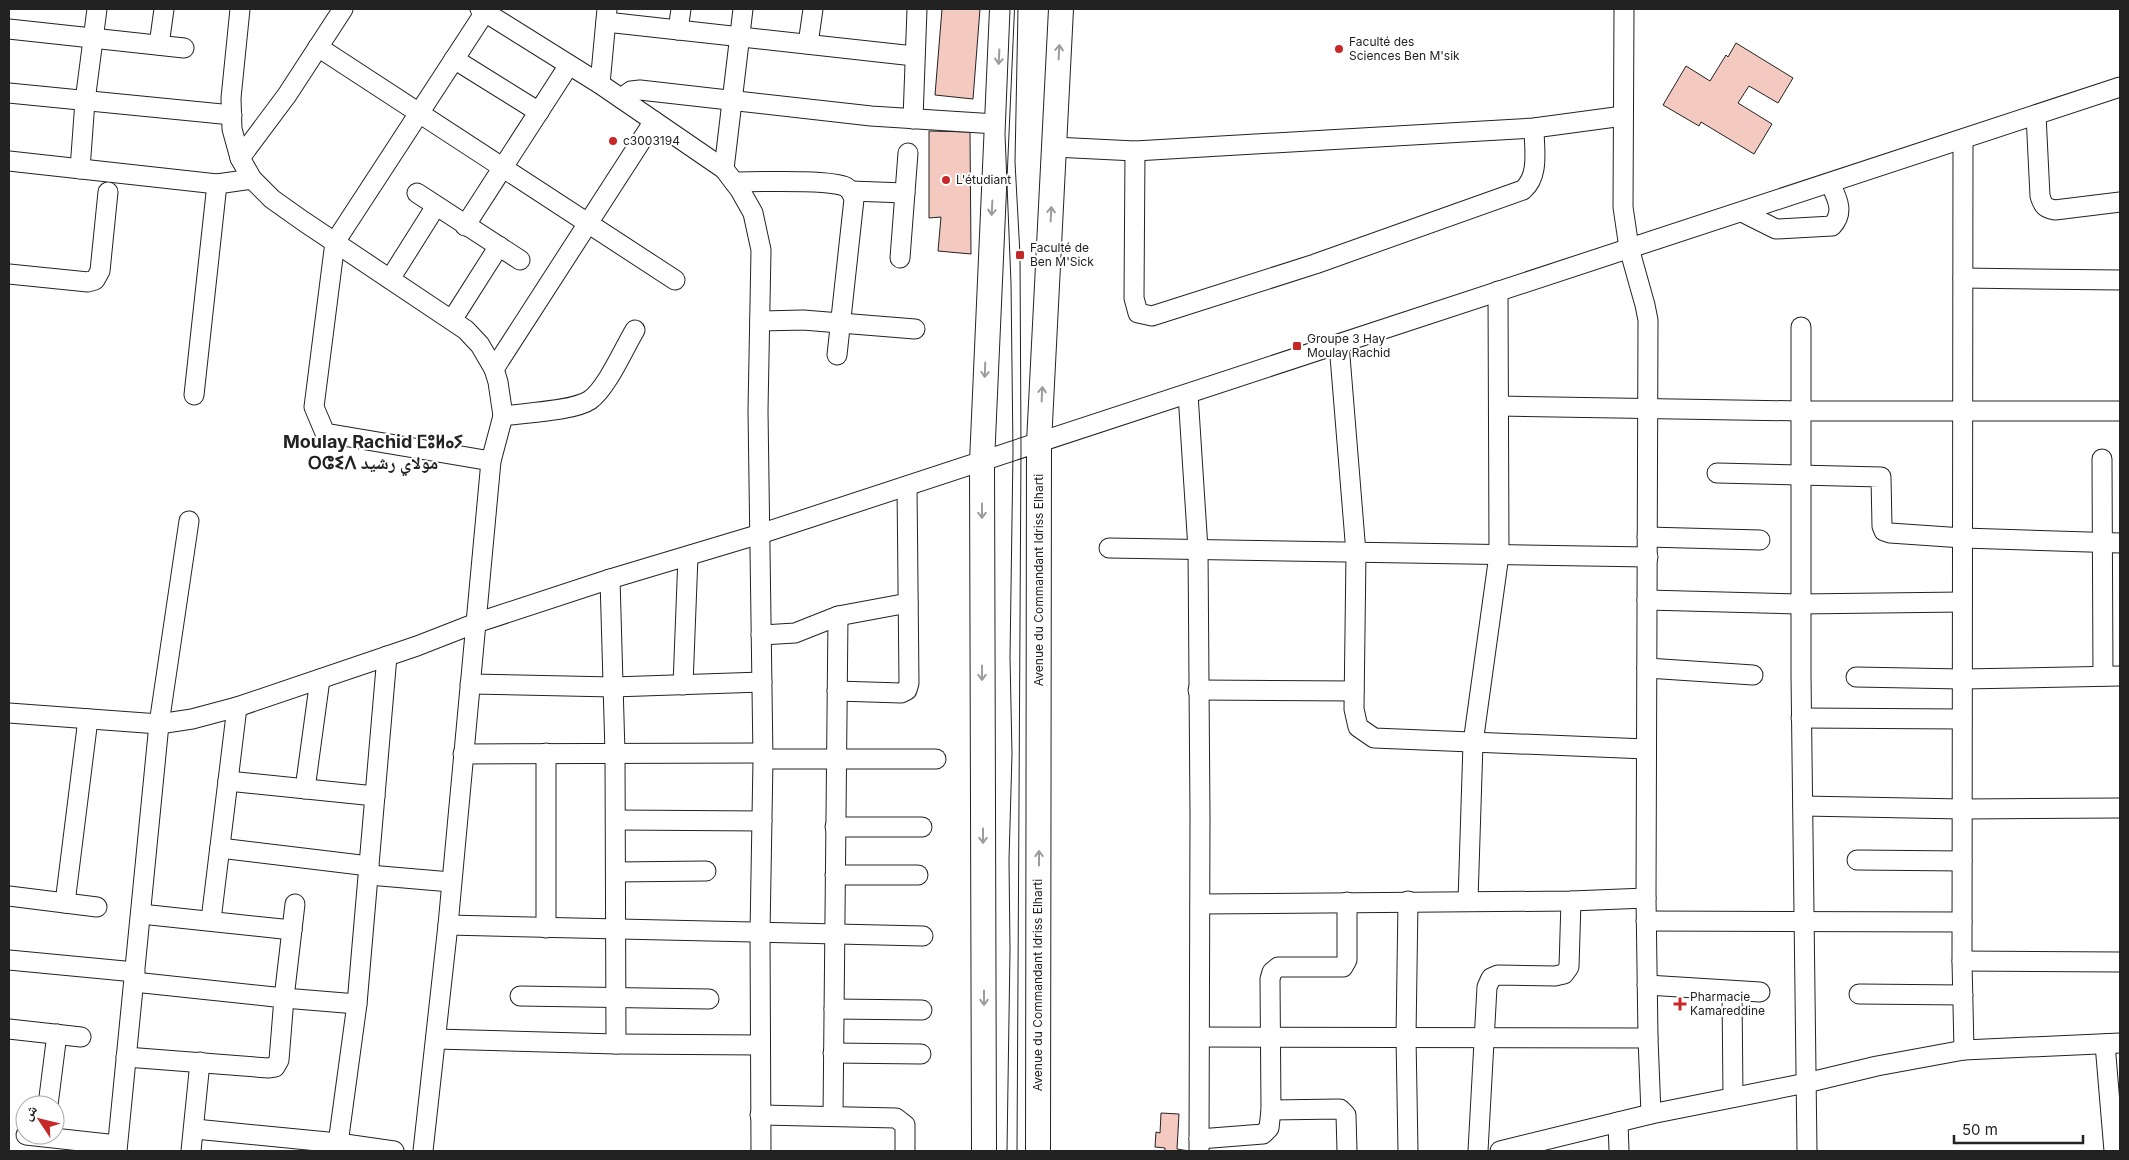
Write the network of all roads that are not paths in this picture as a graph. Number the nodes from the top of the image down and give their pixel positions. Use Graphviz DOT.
graph roads {
  1 [pos="97,9"];
  2 [pos="164,9"];
  3 [pos="240,9"];
  4 [pos="343,9"];
  5 [pos="681,9"];
  6 [pos="743,9"];
  7 [pos="813,9"];
  8 [pos="917,9"];
  9 [pos="1002,9"];
  10 [pos="1061,9"];
  11 [pos="1624,9"];
  12 [pos="482,10"];
  13 [pos="607,15"];
  14 [pos="9,29"];
  15 [pos="678,30"];
  16 [pos="740,36"];
  17 [pos="93,38"];
  18 [pos="808,44"];
  19 [pos="159,45"];
  20 [pos="318,47"];
  21 [pos="184,48"];
  22 [pos="914,56"];
  23 [pos="454,59"];
  24 [pos="569,65"];
  25 [pos="600,84"];
  26 [pos="2120,87"];
  27 [pos="9,93"];
  28 [pos="621,98"];
  29 [pos="85,101"];
  30 [pos="732,102"];
  31 [pos="539,112"];
  32 [pos="418,113"];
  33 [pos="232,115"];
  34 [pos="2036,115"];
  35 [pos="1623,116"];
  36 [pos="913,119"];
  37 [pos="654,121"];
  38 [pos="996,124"];
  39 [pos="1534,128"];
  40 [pos="1963,139"];
  41 [pos="1054,147"];
  42 [pos="1136,151"];
  43 [pos="908,153"];
  44 [pos="240,158"];
  45 [pos="9,161"];
  46 [pos="502,168"];
  47 [pos="80,169"];
  48 [pos="729,175"];
  49 [pos="252,179"];
  50 [pos="1830,183"];
  51 [pos="216,184"];
  52 [pos="851,191"];
  53 [pos="108,192"];
  54 [pos="417,193"];
  55 [pos="905,193"];
  56 [pos="2120,202"];
  57 [pos="436,206"];
  58 [pos="1742,212"];
  59 [pos="587,223"];
  60 [pos="465,226"];
  61 [pos="335,242"];
  62 [pos="499,246"];
  63 [pos="1629,248"];
  64 [pos="900,258"];
  65 [pos="520,260"];
  66 [pos="9,274"];
  67 [pos="1963,278"];
  68 [pos="390,279"];
  69 [pos="675,280"];
  70 [pos="2120,280"];
  71 [pos="1498,291"];
  72 [pos="452,320"];
  73 [pos="760,321"];
  74 [pos="841,323"];
  75 [pos="1801,328"];
  76 [pos="915,329"];
  77 [pos="635,330"];
  78 [pos="1339,344"];
  79 [pos="836,355"];
  80 [pos="494,368"];
  81 [pos="1188,394"];
  82 [pos="194,395"];
  83 [pos="1499,406"];
  84 [pos="1648,409"];
  85 [pos="2120,410"];
  86 [pos="1801,411"];
  87 [pos="1963,411"];
  88 [pos="503,416"];
  89 [pos="1039,443"];
  90 [pos="2102,460"];
  91 [pos="491,461"];
  92 [pos="982,462"];
  93 [pos="1717,474"];
  94 [pos="1800,475"];
  95 [pos="907,486"];
  96 [pos="189,521"];
  97 [pos="760,534"];
  98 [pos="1647,537"];
  99 [pos="1963,538"];
  100 [pos="1760,540"];
  101 [pos="2112,543"];
  102 [pos="1109,548"];
  103 [pos="1198,549"];
  104 [pos="1356,553"];
  105 [pos="1500,555"];
  106 [pos="688,556"];
  107 [pos="1648,557"];
  108 [pos="610,580"];
  109 [pos="1647,600"];
  110 [pos="1962,602"];
  111 [pos="908,603"];
  112 [pos="1800,604"];
  113 [pos="838,616"];
  114 [pos="476,623"];
  115 [pos="761,635"];
  116 [pos="386,656"];
  117 [pos="1647,668"];
  118 [pos="1753,675"];
  119 [pos="2112,676"];
  120 [pos="1856,677"];
  121 [pos="320,679"];
  122 [pos="1962,679"];
  123 [pos="762,682"];
  124 [pos="470,684"];
  125 [pos="683,685"];
  126 [pos="613,687"];
  127 [pos="1198,690"];
  128 [pos="837,691"];
  129 [pos="1354,691"];
  130 [pos="237,707"];
  131 [pos="9,713"];
  132 [pos="88,718"];
  133 [pos="1801,718"];
  134 [pos="1962,719"];
  135 [pos="159,724"];
  136 [pos="1473,743"];
  137 [pos="1646,750"];
  138 [pos="546,753"];
  139 [pos="615,753"];
  140 [pos="463,754"];
  141 [pos="763,756"];
  142 [pos="836,758"];
  143 [pos="936,759"];
  144 [pos="228,781"];
  145 [pos="305,789"];
  146 [pos="375,796"];
  147 [pos="1802,806"];
  148 [pos="2120,808"];
  149 [pos="1962,809"];
  150 [pos="616,820"];
  151 [pos="762,821"];
  152 [pos="835,827"];
  153 [pos="922,827"];
  154 [pos="220,848"];
  155 [pos="1857,860"];
  156 [pos="1962,861"];
  157 [pos="706,870"];
  158 [pos="369,871"];
  159 [pos="616,872"];
  160 [pos="835,875"];
  161 [pos="918,875"];
  162 [pos="451,882"];
  163 [pos="9,896"];
  164 [pos="1646,898"];
  165 [pos="1408,901"];
  166 [pos="1468,901"];
  167 [pos="1571,901"];
  168 [pos="1347,902"];
  169 [pos="66,903"];
  170 [pos="296,904"];
  171 [pos="1200,904"];
  172 [pos="97,907"];
  173 [pos="140,914"];
  174 [pos="211,920"];
  175 [pos="1804,920"];
  176 [pos="1646,921"];
  177 [pos="1962,922"];
  178 [pos="448,925"];
  179 [pos="546,928"];
  180 [pos="292,930"];
  181 [pos="616,930"];
  182 [pos="760,933"];
  183 [pos="834,935"];
  184 [pos="923,936"];
  185 [pos="9,960"];
  186 [pos="1962,961"];
  187 [pos="2120,962"];
  188 [pos="134,977"];
  189 [pos="1648,985"];
  190 [pos="1732,991"];
  191 [pos="1760,992"];
  192 [pos="1859,994"];
  193 [pos="1963,995"];
  194 [pos="520,996"];
  195 [pos="284,998"];
  196 [pos="616,998"];
  197 [pos="709,1000"];
  198 [pos="357,1004"];
  199 [pos="834,1009"];
  200 [pos="922,1010"];
  201 [pos="9,1029"];
  202 [pos="56,1034"];
  203 [pos="1271,1036"];
  204 [pos="81,1037"];
  205 [pos="1200,1037"];
  206 [pos="1406,1037"];
  207 [pos="1484,1037"];
  208 [pos="1648,1038"];
  209 [pos="436,1039"];
  210 [pos="616,1044"];
  211 [pos="2113,1044"];
  212 [pos="760,1045"];
  213 [pos="1964,1050"];
  214 [pos="833,1053"];
  215 [pos="921,1054"];
  216 [pos="126,1057"];
  217 [pos="200,1062"];
  218 [pos="1806,1083"];
  219 [pos="49,1095"];
  220 [pos="1733,1097"];
  221 [pos="1271,1110"];
  222 [pos="1651,1114"];
  223 [pos="760,1115"];
  224 [pos="833,1116"];
  225 [pos="1618,1122"];
  226 [pos="195,1128"];
  227 [pos="65,1140"];
  228 [pos="1199,1145"];
  229 [pos="337,1147"];
  230 [pos="117,1148"];
  231 [pos="191,1151"];
  232 [pos="394,1151"];
  233 [pos="423,1151"];
  234 [pos="761,1151"];
  235 [pos="906,1151"];
  236 [pos="984,1151"];
  237 [pos="1038,1151"];
  238 [pos="1347,1151"];
  239 [pos="1408,1151"];
  240 [pos="1478,1151"];
  241 [pos="1504,1151"];
  242 [pos="1619,1151"];
  243 [pos="1807,1151"];
  244 [pos="2114,1151"];
  1 -- 17 [label="street"];
  2 -- 19 [label="street"];
  3 -- 33 [label="street"];
  4 -- 20 [label="street"];
  5 -- 15 [label="street"];
  6 -- 16 [label="street"];
  7 -- 18 [label="street"];
  8 -- 22 [label="street"];
  9 -- 38 [label="main road, one-way"];
  41 -- 10 [label="main road, Avenue du Commandant Idriss Elharti, one-way"];
  11 -- 35 [label="street"];
  12 -- 23 [label="street"];
  12 -- 24 [label="street"];
  13 -- 15 [label="street"];
  13 -- 25 [label="street"];
  14 -- 17 [label="street"];
  15 -- 16 [label="street"];
  16 -- 18 [label="street"];
  16 -- 30 [label="street"];
  17 -- 19 [label="street"];
  17 -- 29 [label="street"];
  18 -- 22 [label="street"];
  19 -- 21 [label="street"];
  20 -- 32 [label="street"];
  20 -- 44 [label="street"];
  22 -- 36 [label="street"];
  23 -- 31 [label="street"];
  23 -- 32 [label="street"];
  24 -- 25 [label="street"];
  24 -- 31 [label="street"];
  25 -- 28 [label="street"];
  26 -- 34 [label="street"];
  27 -- 29 [label="street"];
  28 -- 30 [label="street"];
  28 -- 37 [label="street"];
  29 -- 33 [label="street"];
  29 -- 47 [label="street"];
  30 -- 36 [label="street"];
  30 -- 48 [label="street"];
  31 -- 46 [label="street"];
  32 -- 46 [label="street"];
  32 -- 61 [label="street"];
  33 -- 44 [label="street"];
  34 -- 40 [label="street"];
  34 -- 56 [label="street"];
  35 -- 39 [label="street"];
  35 -- 63 [label="street"];
  36 -- 38 [label="street"];
  37 -- 48 [label="street"];
  37 -- 59 [label="street"];
  38 -- 92 [label="main road, one-way"];
  39 -- 42 [label="street"];
  39 -- 42 [label="street"];
  40 -- 50 [label="street"];
  40 -- 67 [label="street"];
  41 -- 42 [label="street"];
  89 -- 41 [label="main road, Avenue du Commandant Idriss Elharti, one-way"];
  43 -- 55 [label="street"];
  44 -- 49 [label="street"];
  45 -- 47 [label="street"];
  46 -- 59 [label="street"];
  46 -- 60 [label="street"];
  47 -- 51 [label="street"];
  48 -- 52 [label="street"];
  48 -- 73 [label="street"];
  49 -- 51 [label="street"];
  49 -- 61 [label="street"];
  50 -- 58 [label="street"];
  50 -- 58 [label="street"];
  51 -- 82 [label="street"];
  52 -- 55 [label="street"];
  52 -- 74 [label="street"];
  53 -- 66 [label="street"];
  54 -- 57 [label="street"];
  55 -- 64 [label="street"];
  57 -- 60 [label="street"];
  57 -- 68 [label="street"];
  58 -- 63 [label="street"];
  59 -- 69 [label="street"];
  59 -- 80 [label="street"];
  60 -- 62 [label="street"];
  61 -- 68 [label="street"];
  61 -- 91 [label="street"];
  62 -- 65 [label="street"];
  62 -- 72 [label="street"];
  63 -- 71 [label="street"];
  63 -- 84 [label="street"];
  67 -- 70 [label="street"];
  67 -- 87 [label="street"];
  68 -- 72 [label="street"];
  71 -- 78 [label="street"];
  71 -- 83 [label="street"];
  72 -- 80 [label="street"];
  73 -- 74 [label="street"];
  73 -- 97 [label="street"];
  74 -- 76 [label="street"];
  74 -- 79 [label="street"];
  75 -- 86 [label="street"];
  77 -- 88 [label="street"];
  78 -- 81 [label="street"];
  78 -- 104 [label="street"];
  80 -- 88 [label="street"];
  81 -- 89 [label="street"];
  81 -- 103 [label="street"];
  83 -- 84 [label="street"];
  83 -- 105 [label="street"];
  84 -- 86 [label="street"];
  84 -- 98 [label="street"];
  85 -- 87 [label="street"];
  86 -- 87 [label="street"];
  86 -- 94 [label="street"];
  87 -- 99 [label="street"];
  88 -- 91 [label="street"];
  89 -- 92 [label="street"];
  237 -- 89 [label="main road, Avenue du Commandant Idriss Elharti, one-way"];
  90 -- 101 [label="street"];
  91 -- 114 [label="street"];
  92 -- 95 [label="street"];
  92 -- 236 [label="main road, one-way"];
  93 -- 94 [label="street"];
  94 -- 99 [label="street"];
  94 -- 112 [label="street"];
  95 -- 97 [label="street"];
  95 -- 111 [label="street"];
  96 -- 135 [label="street"];
  97 -- 106 [label="street"];
  97 -- 115 [label="street"];
  98 -- 100 [label="street"];
  98 -- 107 [label="street"];
  99 -- 101 [label="street"];
  99 -- 110 [label="street"];
  101 -- 119 [label="street"];
  102 -- 103 [label="street"];
  103 -- 104 [label="street"];
  103 -- 127 [label="street"];
  104 -- 105 [label="street"];
  104 -- 129 [label="street"];
  105 -- 107 [label="street"];
  105 -- 136 [label="street"];
  106 -- 108 [label="street"];
  106 -- 125 [label="street"];
  107 -- 109 [label="street"];
  108 -- 114 [label="street"];
  108 -- 126 [label="street"];
  109 -- 112 [label="street"];
  109 -- 117 [label="street"];
  110 -- 112 [label="street"];
  110 -- 122 [label="street"];
  111 -- 113 [label="street"];
  111 -- 128 [label="street"];
  112 -- 133 [label="street"];
  113 -- 115 [label="street"];
  113 -- 128 [label="street"];
  114 -- 116 [label="street"];
  114 -- 124 [label="street"];
  115 -- 123 [label="street"];
  116 -- 121 [label="street"];
  116 -- 146 [label="street"];
  117 -- 118 [label="street"];
  117 -- 137 [label="street"];
  119 -- 122 [label="street"];
  120 -- 122 [label="street"];
  121 -- 130 [label="street"];
  121 -- 145 [label="street"];
  122 -- 134 [label="street"];
  123 -- 125 [label="street"];
  123 -- 141 [label="street"];
  124 -- 126 [label="street"];
  124 -- 140 [label="street"];
  125 -- 126 [label="street"];
  126 -- 139 [label="street"];
  127 -- 129 [label="street"];
  127 -- 171 [label="street"];
  128 -- 142 [label="street"];
  129 -- 136 [label="street"];
  130 -- 135 [label="street"];
  130 -- 144 [label="street"];
  131 -- 132 [label="street"];
  132 -- 135 [label="street"];
  132 -- 169 [label="street"];
  133 -- 134 [label="street"];
  133 -- 147 [label="street"];
  134 -- 149 [label="street"];
  135 -- 173 [label="street"];
  136 -- 137 [label="street"];
  136 -- 166 [label="street"];
  137 -- 164 [label="street"];
  138 -- 139 [label="street"];
  138 -- 140 [label="street"];
  138 -- 179 [label="street"];
  139 -- 141 [label="street"];
  139 -- 150 [label="street"];
  140 -- 162 [label="street"];
  141 -- 142 [label="street"];
  141 -- 151 [label="street"];
  142 -- 143 [label="street"];
  142 -- 152 [label="street"];
  144 -- 145 [label="street"];
  144 -- 154 [label="street"];
  145 -- 146 [label="street"];
  146 -- 158 [label="street"];
  147 -- 149 [label="street"];
  147 -- 175 [label="street"];
  148 -- 149 [label="street"];
  149 -- 156 [label="street"];
  150 -- 151 [label="street"];
  150 -- 159 [label="street"];
  151 -- 182 [label="street"];
  152 -- 153 [label="street"];
  152 -- 160 [label="street"];
  154 -- 158 [label="street"];
  154 -- 174 [label="street"];
  155 -- 156 [label="street"];
  156 -- 177 [label="street"];
  157 -- 159 [label="street"];
  158 -- 162 [label="street"];
  158 -- 198 [label="street"];
  159 -- 181 [label="street"];
  160 -- 161 [label="street"];
  160 -- 183 [label="street"];
  162 -- 178 [label="street"];
  163 -- 169 [label="street"];
  164 -- 167 [label="street"];
  164 -- 176 [label="street"];
  165 -- 166 [label="street"];
  165 -- 168 [label="street"];
  165 -- 206 [label="street"];
  166 -- 167 [label="street"];
  167 -- 207 [label="street"];
  168 -- 171 [label="street"];
  168 -- 203 [label="street"];
  169 -- 172 [label="street"];
  170 -- 180 [label="street"];
  171 -- 205 [label="street"];
  173 -- 174 [label="street"];
  173 -- 188 [label="street"];
  174 -- 180 [label="street"];
  175 -- 176 [label="street"];
  175 -- 177 [label="street"];
  175 -- 218 [label="street"];
  176 -- 189 [label="street"];
  177 -- 186 [label="street"];
  178 -- 179 [label="street"];
  178 -- 209 [label="street"];
  179 -- 181 [label="street"];
  180 -- 195 [label="street"];
  181 -- 182 [label="street"];
  181 -- 196 [label="street"];
  182 -- 183 [label="street"];
  182 -- 212 [label="street"];
  183 -- 184 [label="street"];
  183 -- 199 [label="street"];
  185 -- 188 [label="street"];
  186 -- 187 [label="street"];
  186 -- 193 [label="street"];
  188 -- 195 [label="street"];
  188 -- 216 [label="street"];
  189 -- 190 [label="street"];
  189 -- 208 [label="street"];
  190 -- 191 [label="street"];
  190 -- 220 [label="street"];
  192 -- 193 [label="street"];
  193 -- 213 [label="street"];
  194 -- 196 [label="street"];
  195 -- 198 [label="street"];
  195 -- 217 [label="street"];
  196 -- 197 [label="street"];
  196 -- 210 [label="street"];
  198 -- 229 [label="street"];
  199 -- 200 [label="street"];
  199 -- 214 [label="street"];
  201 -- 202 [label="street"];
  202 -- 204 [label="street"];
  202 -- 219 [label="street"];
  203 -- 205 [label="street"];
  203 -- 206 [label="street"];
  203 -- 221 [label="street"];
  205 -- 228 [label="street"];
  206 -- 207 [label="street"];
  206 -- 239 [label="street"];
  207 -- 208 [label="street"];
  207 -- 240 [label="street"];
  208 -- 222 [label="street"];
  209 -- 210 [label="street"];
  209 -- 233 [label="street"];
  210 -- 212 [label="street"];
  211 -- 213 [label="street"];
  211 -- 244 [label="street"];
  212 -- 223 [label="street"];
  213 -- 218 [label="street"];
  214 -- 215 [label="street"];
  214 -- 224 [label="street"];
  216 -- 217 [label="street"];
  216 -- 230 [label="street"];
  217 -- 226 [label="street"];
  218 -- 220 [label="street"];
  218 -- 243 [label="street"];
  220 -- 222 [label="street"];
  221 -- 228 [label="street"];
  221 -- 238 [label="street"];
  222 -- 225 [label="street"];
  223 -- 224 [label="street"];
  223 -- 234 [label="street"];
  224 -- 235 [label="street"];
  225 -- 241 [label="street"];
  225 -- 242 [label="street"];
  226 -- 229 [label="street"];
  226 -- 231 [label="street"];
  227 -- 230 [label="street"];
  229 -- 232 [label="street"];
}
